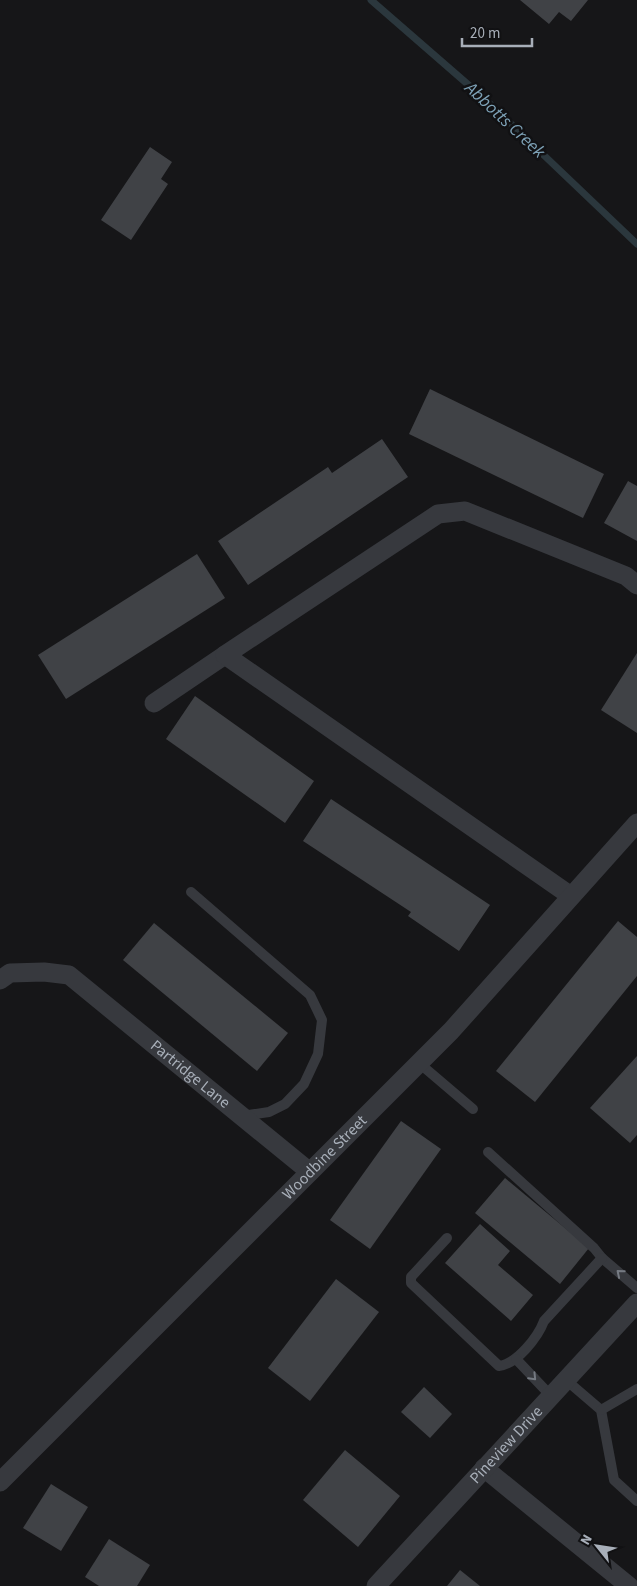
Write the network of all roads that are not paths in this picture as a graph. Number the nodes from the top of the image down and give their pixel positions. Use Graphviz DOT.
graph roads {
  1 [pos="637,585"];
  2 [pos="225,655"];
  3 [pos="154,703"];
  4 [pos="637,823"];
  5 [pos="190,892"];
  6 [pos="571,896"];
  7 [pos="0,980"];
  8 [pos="419,1063"];
  9 [pos="473,1110"];
  10 [pos="241,1116"];
  11 [pos="488,1152"];
  12 [pos="310,1172"];
  13 [pos="447,1238"];
  14 [pos="602,1258"];
  15 [pos="637,1288"];
  16 [pos="637,1303"];
  17 [pos="516,1359"];
  18 [pos="566,1380"];
  19 [pos="637,1389"];
  20 [pos="551,1396"];
  21 [pos="601,1410"];
  22 [pos="484,1468"];
  23 [pos="0,1482"];
  24 [pos="637,1501"];
  25 [pos="379,1585"];
  26 [pos="628,1586"];
  1 -- 2 [label="street"];
  2 -- 3 [label="street"];
  2 -- 6 [label="street"];
  4 -- 6 [label="street, Woodbine Street"];
  5 -- 10 [label="lane"];
  6 -- 8 [label="street, Woodbine Street"];
  7 -- 10 [label="street, Partridge Lane"];
  8 -- 9 [label="lane"];
  8 -- 12 [label="street, Woodbine Street"];
  10 -- 12 [label="street, Partridge Lane"];
  11 -- 14 [label="lane"];
  12 -- 23 [label="street, Woodbine Street"];
  13 -- 17 [label="lane"];
  15 -- 14 [label="lane, one-way"];
  14 -- 17 [label="lane"];
  16 -- 18 [label="street, Pineview Drive"];
  17 -- 20 [label="lane, one-way"];
  18 -- 20 [label="street, Pineview Drive"];
  18 -- 21 [label="lane"];
  19 -- 21 [label="lane"];
  20 -- 22 [label="street, Pineview Drive"];
  21 -- 24 [label="lane"];
  22 -- 25 [label="street, Pineview Drive"];
  22 -- 26 [label="street"];
}
